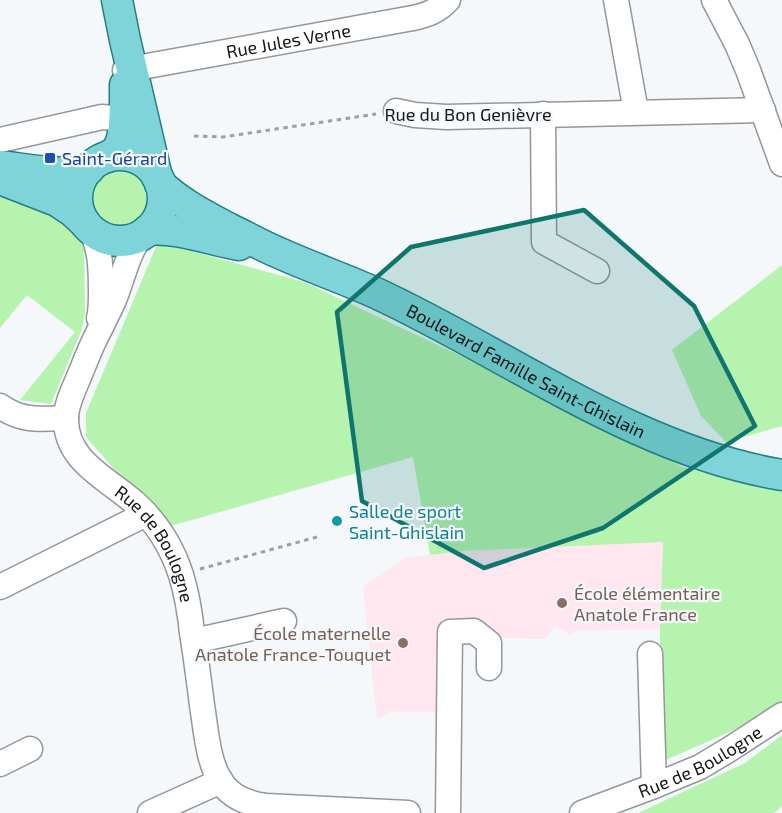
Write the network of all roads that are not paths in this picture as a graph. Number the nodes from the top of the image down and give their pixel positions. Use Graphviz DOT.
graph roads {
  1 [pos="117,0"];
  2 [pos="448,0"];
  3 [pos="616,0"];
  4 [pos="714,0"];
  5 [pos="129,69"];
  6 [pos="763,110"];
  7 [pos="396,111"];
  8 [pos="636,112"];
  9 [pos="543,114"];
  10 [pos="123,126"];
  11 [pos="0,140"];
  12 [pos="781,158"];
  13 [pos="98,163"];
  14 [pos="0,166"];
  15 [pos="0,179"];
  16 [pos="159,180"];
  17 [pos="87,225"];
  18 [pos="145,232"];
  19 [pos="277,252"];
  20 [pos="597,271"];
  21 [pos="95,338"];
  22 [pos="0,406"];
  23 [pos="66,418"];
  24 [pos="782,476"];
  25 [pos="146,514"];
  26 [pos="0,587"];
  27 [pos="284,621"];
  28 [pos="194,641"];
  29 [pos="650,654"];
  30 [pos="489,668"];
  31 [pos="782,715"];
  32 [pos="30,749"];
  33 [pos="0,764"];
  34 [pos="221,782"];
  35 [pos="654,786"];
  36 [pos="150,813"];
  37 [pos="408,813"];
  38 [pos="448,813"];
  39 [pos="582,813"];
  1 -- 5 [label="main road"];
  2 -- 5 [label="street, Rue Jules Verne"];
  3 -- 8 [label="street"];
  4 -- 6 [label="street"];
  5 -- 10 [label="main road"];
  5 -- 16 [label="main road"];
  6 -- 8 [label="street, Rue du Bon Genièvre"];
  6 -- 12 [label="street"];
  7 -- 9 [label="street, Rue du Bon Genièvre"];
  8 -- 9 [label="street, Rue du Bon Genièvre"];
  9 -- 20 [label="street"];
  10 -- 11 [label="street"];
  10 -- 13 [label="main road"];
  13 -- 14 [label="main road"];
  13 -- 16 [label="main road"];
  13 -- 17 [label="main road"];
  15 -- 17 [label="main road"];
  16 -- 18 [label="main road"];
  16 -- 19 [label="main road, Boulevard Famille Saint-Ghislain"];
  17 -- 18 [label="main road"];
  17 -- 21 [label="street, Rue de Boulogne"];
  18 -- 19 [label="main road, Boulevard Famille Saint-Ghislain"];
  18 -- 21 [label="street, Rue de Boulogne"];
  19 -- 24 [label="main road, Boulevard Famille Saint-Ghislain"];
  21 -- 23 [label="street, Rue de Boulogne"];
  22 -- 23 [label="street"];
  23 -- 25 [label="street, Rue de Boulogne"];
  25 -- 26 [label="street"];
  25 -- 28 [label="street, Rue de Boulogne"];
  27 -- 28 [label="street"];
  28 -- 34 [label="street, Rue de Boulogne"];
  29 -- 35 [label="street"];
  30 -- 38 [label="street"];
  31 -- 35 [label="street, Rue de Boulogne"];
  32 -- 33 [label="street"];
  34 -- 36 [label="street"];
  34 -- 37 [label="street"];
  35 -- 39 [label="street, Rue de Boulogne"];
}
